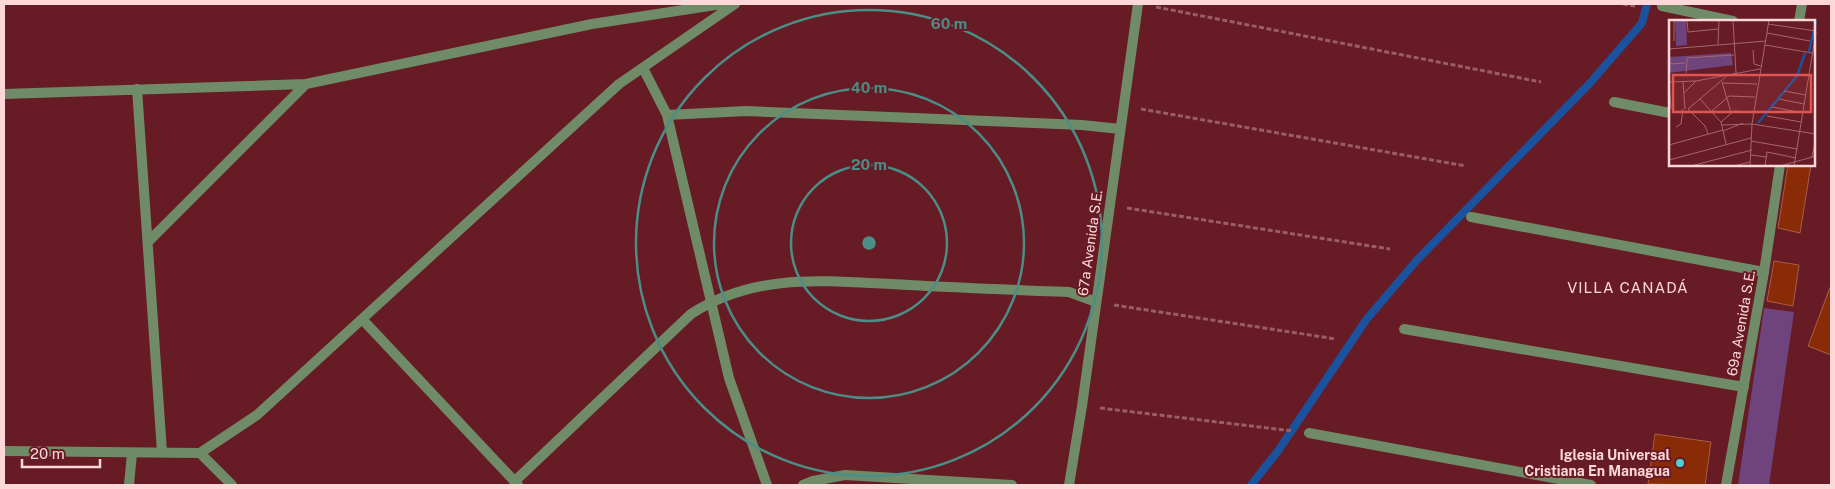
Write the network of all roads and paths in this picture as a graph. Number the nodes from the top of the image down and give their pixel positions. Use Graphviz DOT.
graph roads {
  1 [pos="722,4"];
  2 [pos="735,4"];
  3 [pos="1138,4"];
  4 [pos="1623,4"];
  5 [pos="1802,4"];
  6 [pos="1635,6"];
  7 [pos="1662,6"];
  8 [pos="1728,20"];
  9 [pos="1800,20"];
  10 [pos="643,68"];
  11 [pos="1541,82"];
  12 [pos="306,84"];
  13 [pos="138,89"];
  14 [pos="4,94"];
  15 [pos="1614,102"];
  16 [pos="1123,105"];
  17 [pos="1669,113"];
  18 [pos="667,115"];
  19 [pos="1120,128"];
  20 [pos="1466,166"];
  21 [pos="1780,166"];
  22 [pos="1109,205"];
  23 [pos="1472,217"];
  24 [pos="148,242"];
  25 [pos="1390,250"];
  26 [pos="1764,272"];
  27 [pos="710,302"];
  28 [pos="1096,302"];
  29 [pos="362,319"];
  30 [pos="1404,329"];
  31 [pos="1336,340"];
  32 [pos="1744,387"];
  33 [pos="1082,406"];
  34 [pos="1309,433"];
  35 [pos="4,451"];
  36 [pos="162,452"];
  37 [pos="132,453"];
  38 [pos="200,453"];
  39 [pos="517,483"];
  40 [pos="129,485"];
  41 [pos="232,485"];
  42 [pos="767,485"];
  43 [pos="803,485"];
  44 [pos="1012,485"];
  45 [pos="1069,485"];
  46 [pos="1591,485"];
  47 [pos="1726,485"];
  1 -- 12 [label="street"];
  2 -- 10 [label="street"];
  3 -- 11 [label="path"];
  3 -- 16 [label="street, 67a Avenida S.E."];
  4 -- 6 [label="path"];
  5 -- 9 [label="street"];
  7 -- 8 [label="street"];
  10 -- 18 [label="street"];
  10 -- 29 [label="street"];
  12 -- 13 [label="street"];
  12 -- 24 [label="street"];
  13 -- 14 [label="street"];
  13 -- 24 [label="street"];
  15 -- 17 [label="street"];
  16 -- 19 [label="street, 67a Avenida S.E."];
  16 -- 20 [label="path"];
  18 -- 19 [label="street"];
  18 -- 27 [label="street"];
  19 -- 22 [label="street, 67a Avenida S.E."];
  21 -- 26 [label="street, 69a Avenida S.E."];
  22 -- 25 [label="path"];
  22 -- 28 [label="street, 67a Avenida S.E."];
  23 -- 26 [label="street"];
  24 -- 36 [label="street"];
  26 -- 32 [label="street, 69a Avenida S.E."];
  27 -- 28 [label="street"];
  27 -- 39 [label="street"];
  27 -- 42 [label="street"];
  28 -- 31 [label="path"];
  28 -- 33 [label="street, 67a Avenida S.E."];
  29 -- 38 [label="street"];
  29 -- 39 [label="street"];
  30 -- 32 [label="street"];
  32 -- 47 [label="street, 69a Avenida S.E."];
  33 -- 34 [label="path"];
  33 -- 45 [label="street, 67a Avenida S.E."];
  34 -- 46 [label="street"];
  35 -- 37 [label="street"];
  36 -- 37 [label="street"];
  36 -- 38 [label="street"];
  37 -- 40 [label="street"];
  38 -- 41 [label="street"];
  43 -- 44 [label="street"];
}
